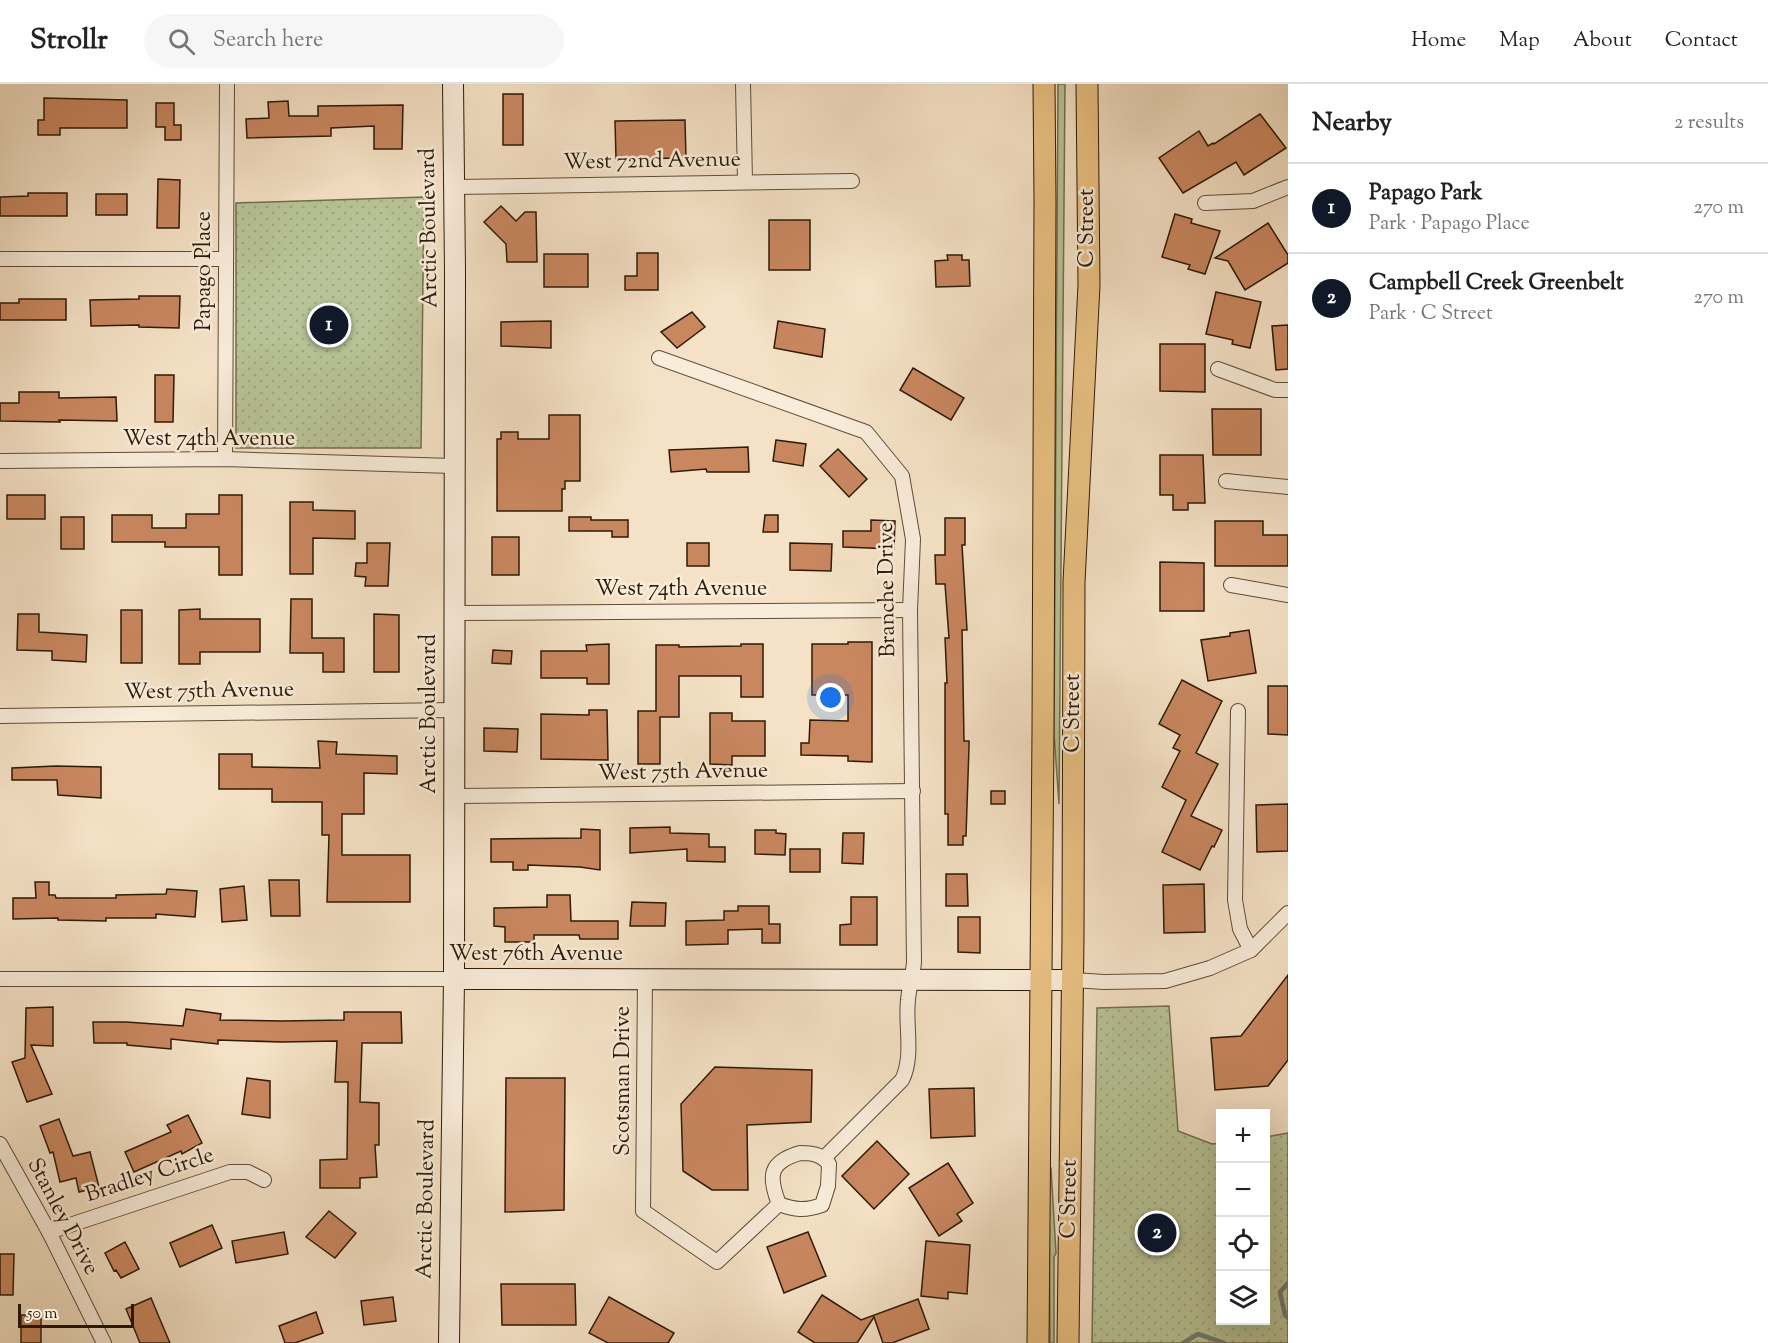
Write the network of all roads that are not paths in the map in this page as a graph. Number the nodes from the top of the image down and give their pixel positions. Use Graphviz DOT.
graph roads {
  1 [pos="227,84"];
  2 [pos="453,84"];
  3 [pos="743,84"];
  4 [pos="1044,84"];
  5 [pos="1088,84"];
  6 [pos="745,181"];
  7 [pos="852,181"];
  8 [pos="453,187"];
  9 [pos="1288,187"];
  10 [pos="1205,203"];
  11 [pos="0,259"];
  12 [pos="225,259"];
  13 [pos="659,358"];
  14 [pos="1218,369"];
  15 [pos="1288,390"];
  16 [pos="225,459"];
  17 [pos="0,461"];
  18 [pos="453,466"];
  19 [pos="1226,481"];
  20 [pos="1288,487"];
  21 [pos="1231,585"];
  22 [pos="1288,595"];
  23 [pos="910,610"];
  24 [pos="454,613"];
  25 [pos="454,710"];
  26 [pos="1238,711"];
  27 [pos="0,716"];
  28 [pos="913,791"];
  29 [pos="454,796"];
  30 [pos="1288,913"];
  31 [pos="1251,950"];
  32 [pos="0,979"];
  33 [pos="454,979"];
  34 [pos="645,979"];
  35 [pos="912,980"];
  36 [pos="1041,980"];
  37 [pos="1072,980"];
  38 [pos="0,1144"];
  39 [pos="824,1158"];
  40 [pos="264,1180"];
  41 [pos="779,1204"];
  42 [pos="49,1232"];
  43 [pos="104,1343"];
  44 [pos="449,1343"];
  45 [pos="1038,1343"];
  46 [pos="1068,1343"];
  1 -- 12 [label="street, Papago Place"];
  2 -- 8 [label="main road, Arctic Boulevard"];
  3 -- 6 [label="street"];
  4 -- 36 [label="main road, C Street"];
  5 -- 37 [label="main road, C Street"];
  6 -- 7 [label="street, West 72nd Avenue"];
  6 -- 8 [label="street, West 72nd Avenue"];
  8 -- 18 [label="main road, Arctic Boulevard"];
  9 -- 10 [label="street"];
  11 -- 12 [label="street"];
  12 -- 16 [label="street, Papago Place"];
  13 -- 23 [label="street, Branche Drive"];
  14 -- 15 [label="street"];
  16 -- 17 [label="street, West 74th Avenue"];
  16 -- 18 [label="street, West 74th Avenue"];
  18 -- 24 [label="main road, Arctic Boulevard"];
  19 -- 20 [label="street"];
  21 -- 22 [label="street"];
  23 -- 24 [label="street, West 74th Avenue"];
  23 -- 28 [label="street, Branche Drive"];
  24 -- 25 [label="main road, Arctic Boulevard"];
  25 -- 27 [label="street, West 75th Avenue"];
  25 -- 29 [label="main road, Arctic Boulevard"];
  26 -- 31 [label="street"];
  28 -- 29 [label="street, West 75th Avenue"];
  28 -- 35 [label="street, Branche Drive"];
  29 -- 33 [label="main road, Arctic Boulevard"];
  30 -- 31 [label="street"];
  31 -- 37 [label="street"];
  32 -- 33 [label="street, West 76th Avenue"];
  33 -- 34 [label="main road, West 76th Avenue"];
  33 -- 44 [label="main road, Arctic Boulevard"];
  34 -- 35 [label="main road, West 76th Avenue"];
  34 -- 41 [label="street, Scotsman Drive"];
  35 -- 36 [label="main road, West 76th Avenue"];
  35 -- 39 [label="street, Branche Drive"];
  36 -- 37 [label="main road, West 76th Avenue"];
  36 -- 45 [label="main road, C Street"];
  37 -- 46 [label="main road, C Street"];
  38 -- 42 [label="street, Stanley Drive"];
  39 -- 41 [label="street"];
  39 -- 41 [label="street"];
  40 -- 42 [label="street, Bradley Circle"];
  42 -- 43 [label="street, Stanley Drive"];
}
